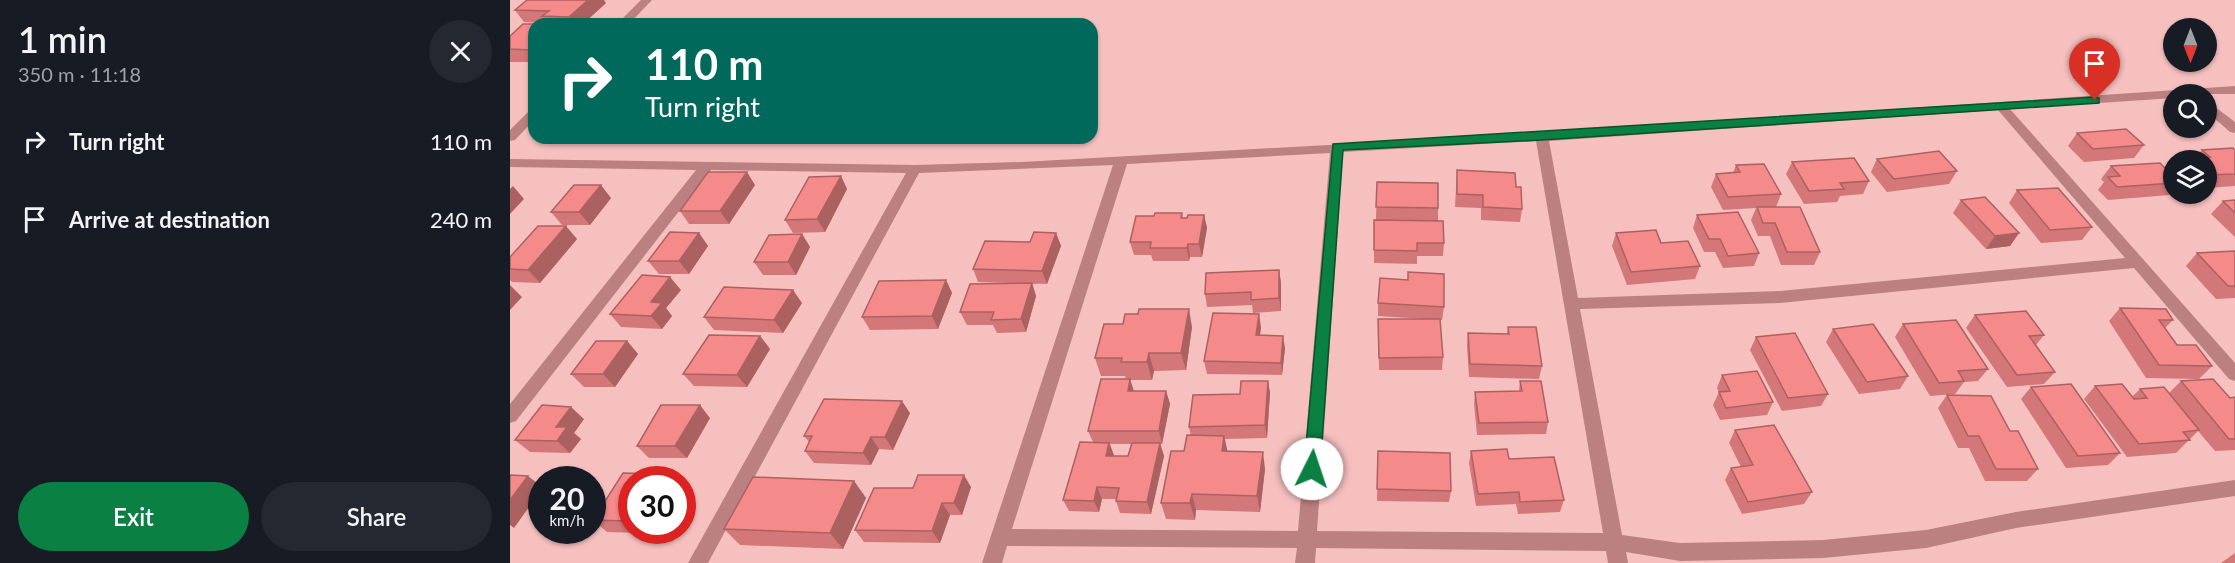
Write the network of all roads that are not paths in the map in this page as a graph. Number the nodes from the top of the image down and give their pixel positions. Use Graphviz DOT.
graph roads {
  1 [pos="647,0"];
  2 [pos="629,18"];
  3 [pos="2235,90"];
  4 [pos="2217,91"];
  5 [pos="2163,95"];
  6 [pos="2001,105"];
  7 [pos="2217,113"];
  8 [pos="528,119"];
  9 [pos="2235,129"];
  10 [pos="1542,136"];
  11 [pos="510,137"];
  12 [pos="1337,147"];
  13 [pos="1121,161"];
  14 [pos="510,163"];
  15 [pos="706,167"];
  16 [pos="915,169"];
  17 [pos="2139,262"];
  18 [pos="1571,304"];
  19 [pos="2235,374"];
  20 [pos="510,416"];
  21 [pos="2235,488"];
  22 [pos="1002,537"];
  23 [pos="1307,538"];
  24 [pos="1614,542"];
  25 [pos="698,563"];
  26 [pos="992,563"];
  27 [pos="1305,563"];
  28 [pos="1618,563"];
  1 -- 2 [label="street"];
  3 -- 4 [label="street"];
  5 -- 6 [label="street"];
  6 -- 10 [label="street"];
  6 -- 17 [label="street"];
  7 -- 9 [label="street"];
  8 -- 11 [label="street"];
  10 -- 12 [label="street"];
  10 -- 18 [label="street"];
  12 -- 13 [label="street"];
  12 -- 23 [label="street"];
  13 -- 16 [label="street"];
  13 -- 22 [label="street"];
  14 -- 15 [label="street"];
  15 -- 16 [label="street"];
  15 -- 20 [label="street"];
  16 -- 25 [label="street"];
  17 -- 18 [label="street"];
  17 -- 19 [label="street"];
  18 -- 24 [label="street"];
  21 -- 24 [label="street"];
  22 -- 23 [label="street"];
  22 -- 26 [label="street"];
  23 -- 24 [label="street"];
  23 -- 27 [label="street"];
  24 -- 28 [label="street"];
}
